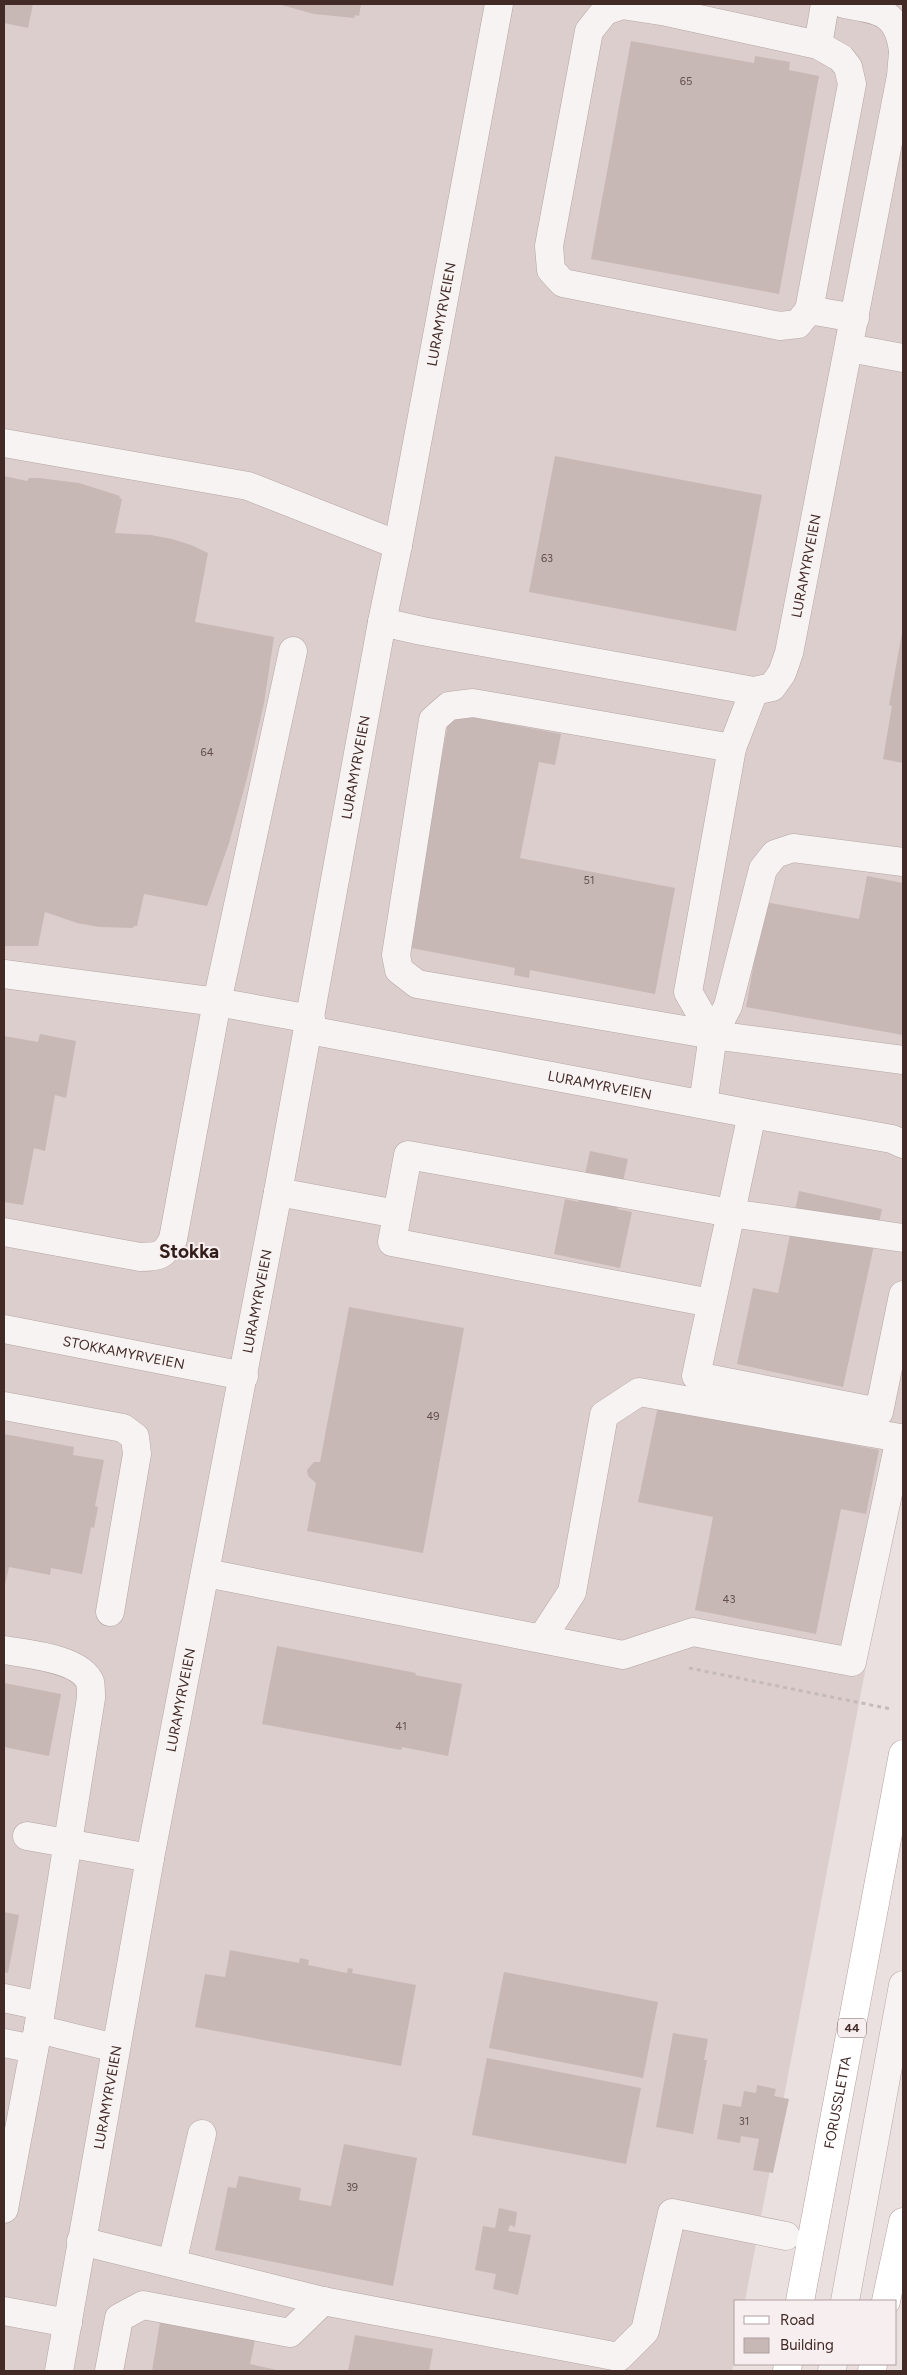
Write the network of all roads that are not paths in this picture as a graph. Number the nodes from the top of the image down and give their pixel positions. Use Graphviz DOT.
graph roads {
  1 [pos="499,4"];
  2 [pos="824,4"];
  3 [pos="844,4"];
  4 [pos="668,8"];
  5 [pos="903,42"];
  6 [pos="818,45"];
  7 [pos="809,310"];
  8 [pos="855,318"];
  9 [pos="849,348"];
  10 [pos="903,358"];
  11 [pos="4,443"];
  12 [pos="398,545"];
  13 [pos="382,622"];
  14 [pos="294,651"];
  15 [pos="754,691"];
  16 [pos="732,748"];
  17 [pos="903,862"];
  18 [pos="4,974"];
  19 [pos="217,1002"];
  20 [pos="310,1024"];
  21 [pos="713,1035"];
  22 [pos="903,1060"];
  23 [pos="703,1104"];
  24 [pos="752,1114"];
  25 [pos="900,1140"];
  26 [pos="278,1192"];
  27 [pos="730,1213"];
  28 [pos="397,1214"];
  29 [pos="4,1232"];
  30 [pos="903,1238"];
  31 [pos="903,1295"];
  32 [pos="711,1303"];
  33 [pos="4,1329"];
  34 [pos="244,1376"];
  35 [pos="4,1406"];
  36 [pos="206,1573"];
  37 [pos="110,1612"];
  38 [pos="542,1638"];
  39 [pos="4,1650"];
  40 [pos="903,1754"];
  41 [pos="27,1836"];
  42 [pos="67,1843"];
  43 [pos="150,1858"];
  44 [pos="903,1985"];
  45 [pos="4,1998"];
  46 [pos="38,2028"];
  47 [pos="4,2043"];
  48 [pos="115,2048"];
  49 [pos="202,2134"];
  50 [pos="4,2208"];
  51 [pos="903,2222"];
  52 [pos="786,2236"];
  53 [pos="81,2241"];
  54 [pos="172,2263"];
  55 [pos="800,2300"];
  56 [pos="845,2300"];
  57 [pos="886,2300"];
  58 [pos="323,2301"];
  59 [pos="4,2311"];
  60 [pos="68,2323"];
  61 [pos="59,2371"];
  62 [pos="108,2371"];
  1 -- 12 [label="street, LURAMYRVEIEN"];
  2 -- 6 [label="street"];
  3 -- 5 [label="street, LURAMYRVEIEN"];
  4 -- 6 [label="street"];
  4 -- 7 [label="street"];
  5 -- 8 [label="street, LURAMYRVEIEN"];
  6 -- 7 [label="street"];
  7 -- 8 [label="street"];
  8 -- 9 [label="street, LURAMYRVEIEN"];
  9 -- 10 [label="street"];
  9 -- 15 [label="street, LURAMYRVEIEN"];
  11 -- 12 [label="street"];
  12 -- 13 [label="street, LURAMYRVEIEN"];
  13 -- 15 [label="street"];
  13 -- 20 [label="street, LURAMYRVEIEN"];
  14 -- 19 [label="street"];
  15 -- 16 [label="street"];
  16 -- 21 [label="street"];
  16 -- 21 [label="street"];
  17 -- 21 [label="street"];
  18 -- 19 [label="street"];
  19 -- 20 [label="street"];
  19 -- 29 [label="street"];
  20 -- 23 [label="street, LURAMYRVEIEN"];
  20 -- 26 [label="street, LURAMYRVEIEN"];
  21 -- 22 [label="street"];
  21 -- 23 [label="street"];
  23 -- 24 [label="street, LURAMYRVEIEN"];
  24 -- 25 [label="street, LURAMYRVEIEN"];
  24 -- 27 [label="street"];
  26 -- 28 [label="street"];
  26 -- 34 [label="street, LURAMYRVEIEN"];
  27 -- 28 [label="street"];
  27 -- 30 [label="street"];
  27 -- 32 [label="street"];
  28 -- 32 [label="street"];
  31 -- 32 [label="street"];
  33 -- 34 [label="street, STOKKAMYRVEIEN"];
  34 -- 36 [label="street, LURAMYRVEIEN"];
  35 -- 37 [label="street"];
  36 -- 38 [label="street"];
  36 -- 43 [label="street, LURAMYRVEIEN"];
  38 -- 38 [label="street"];
  39 -- 42 [label="street"];
  40 -- 55 [label="main road, FORUSSLETTA / 44"];
  41 -- 42 [label="street"];
  42 -- 43 [label="street"];
  42 -- 46 [label="street"];
  43 -- 48 [label="street, LURAMYRVEIEN"];
  44 -- 56 [label="street"];
  45 -- 46 [label="street"];
  46 -- 47 [label="street"];
  46 -- 48 [label="street"];
  46 -- 50 [label="street"];
  48 -- 53 [label="street, LURAMYRVEIEN"];
  49 -- 54 [label="street"];
  51 -- 57 [label="main road"];
  52 -- 58 [label="street"];
  53 -- 54 [label="street"];
  53 -- 60 [label="street, LURAMYRVEIEN"];
  54 -- 58 [label="street"];
  58 -- 62 [label="street"];
  59 -- 60 [label="street"];
  60 -- 61 [label="street, LURAMYRVEIEN"];
}
